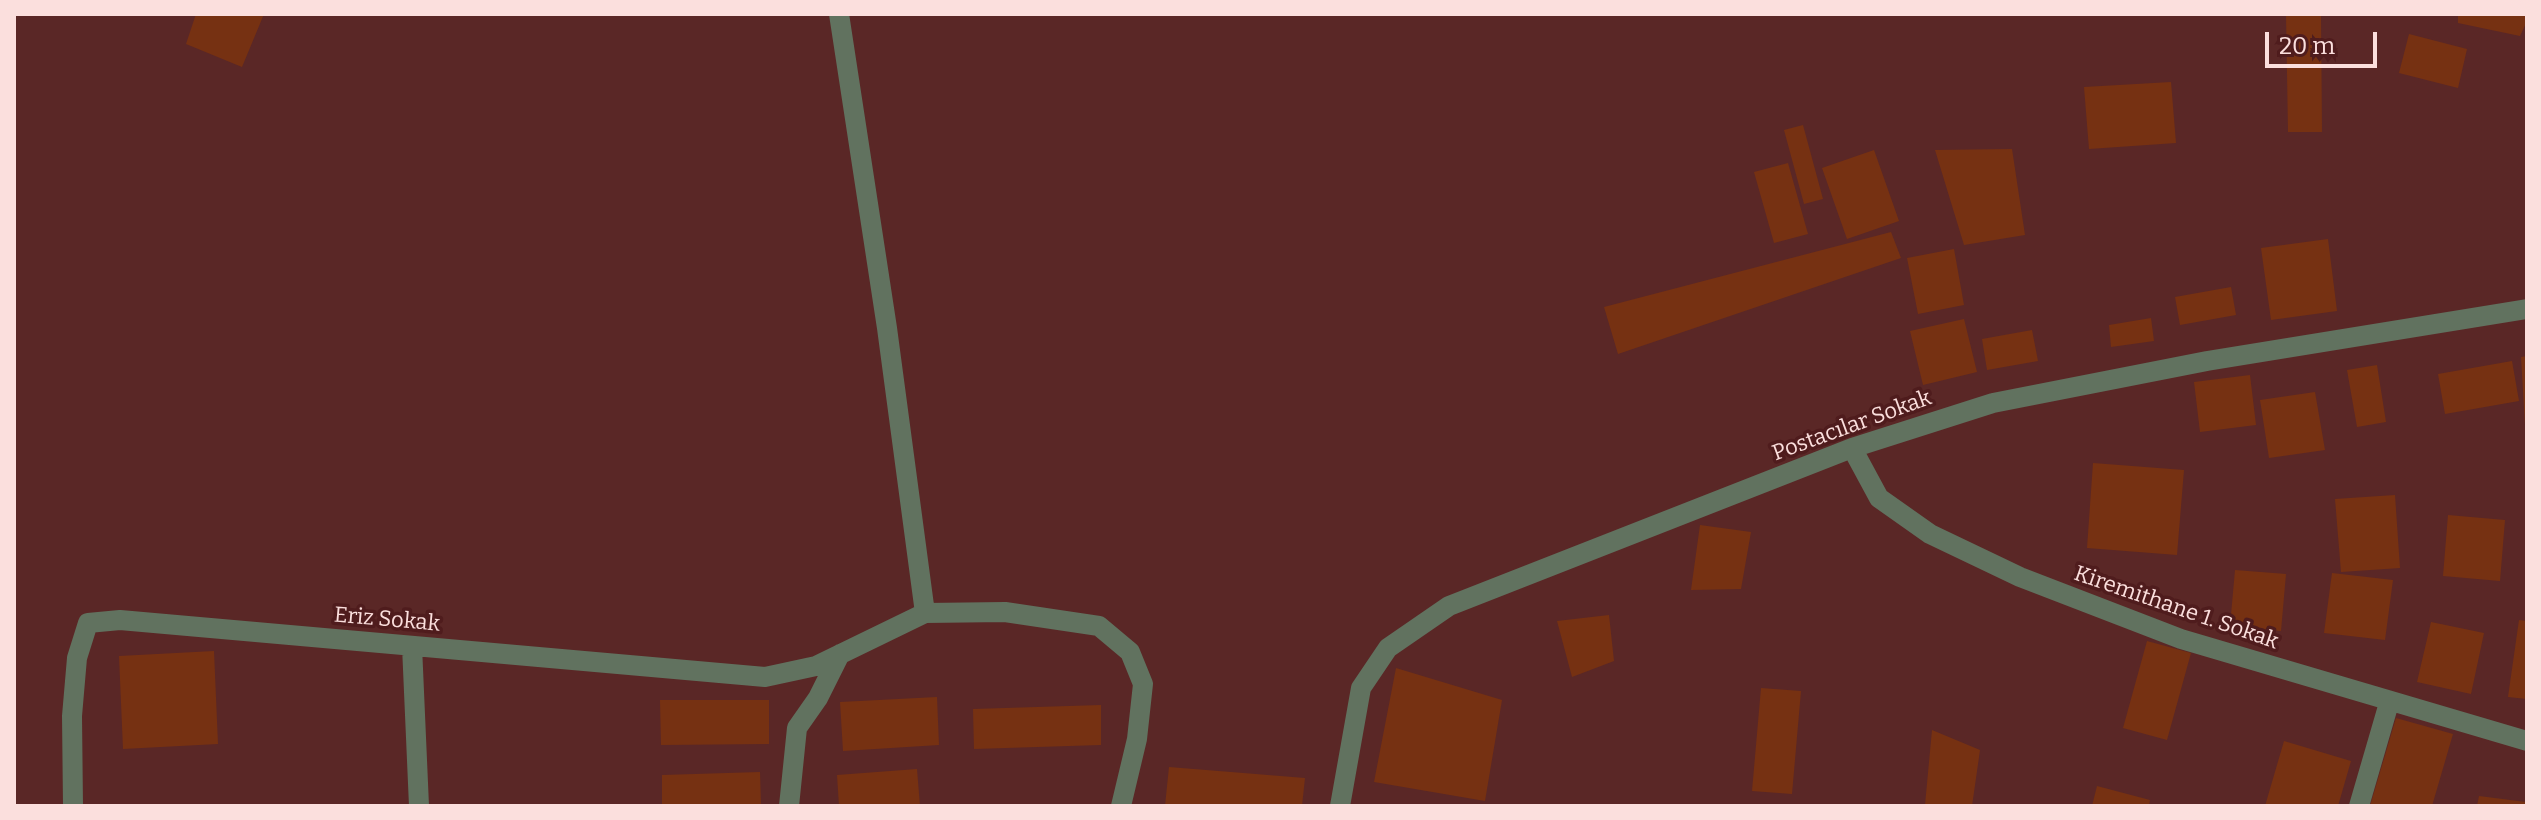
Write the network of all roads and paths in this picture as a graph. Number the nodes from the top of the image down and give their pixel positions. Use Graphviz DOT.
graph roads {
  1 [pos="839,14"];
  2 [pos="2527,309"];
  3 [pos="1852,448"];
  4 [pos="925,613"];
  5 [pos="412,646"];
  6 [pos="840,654"];
  7 [pos="2389,703"];
  8 [pos="2527,741"];
  9 [pos="73,806"];
  10 [pos="419,806"];
  11 [pos="789,806"];
  12 [pos="1121,806"];
  13 [pos="1340,806"];
  14 [pos="2359,806"];
  1 -- 4 [label="street"];
  2 -- 3 [label="street, Postacılar Sokak"];
  3 -- 7 [label="street, Kiremithane 1. Sokak"];
  3 -- 13 [label="street, Postacılar Sokak"];
  4 -- 6 [label="street, Eriz Sokak"];
  4 -- 12 [label="street"];
  5 -- 6 [label="street, Eriz Sokak"];
  5 -- 9 [label="street, Eriz Sokak"];
  5 -- 10 [label="street"];
  6 -- 11 [label="street"];
  7 -- 8 [label="street, Kiremithane 1. Sokak"];
  7 -- 14 [label="street"];
}
